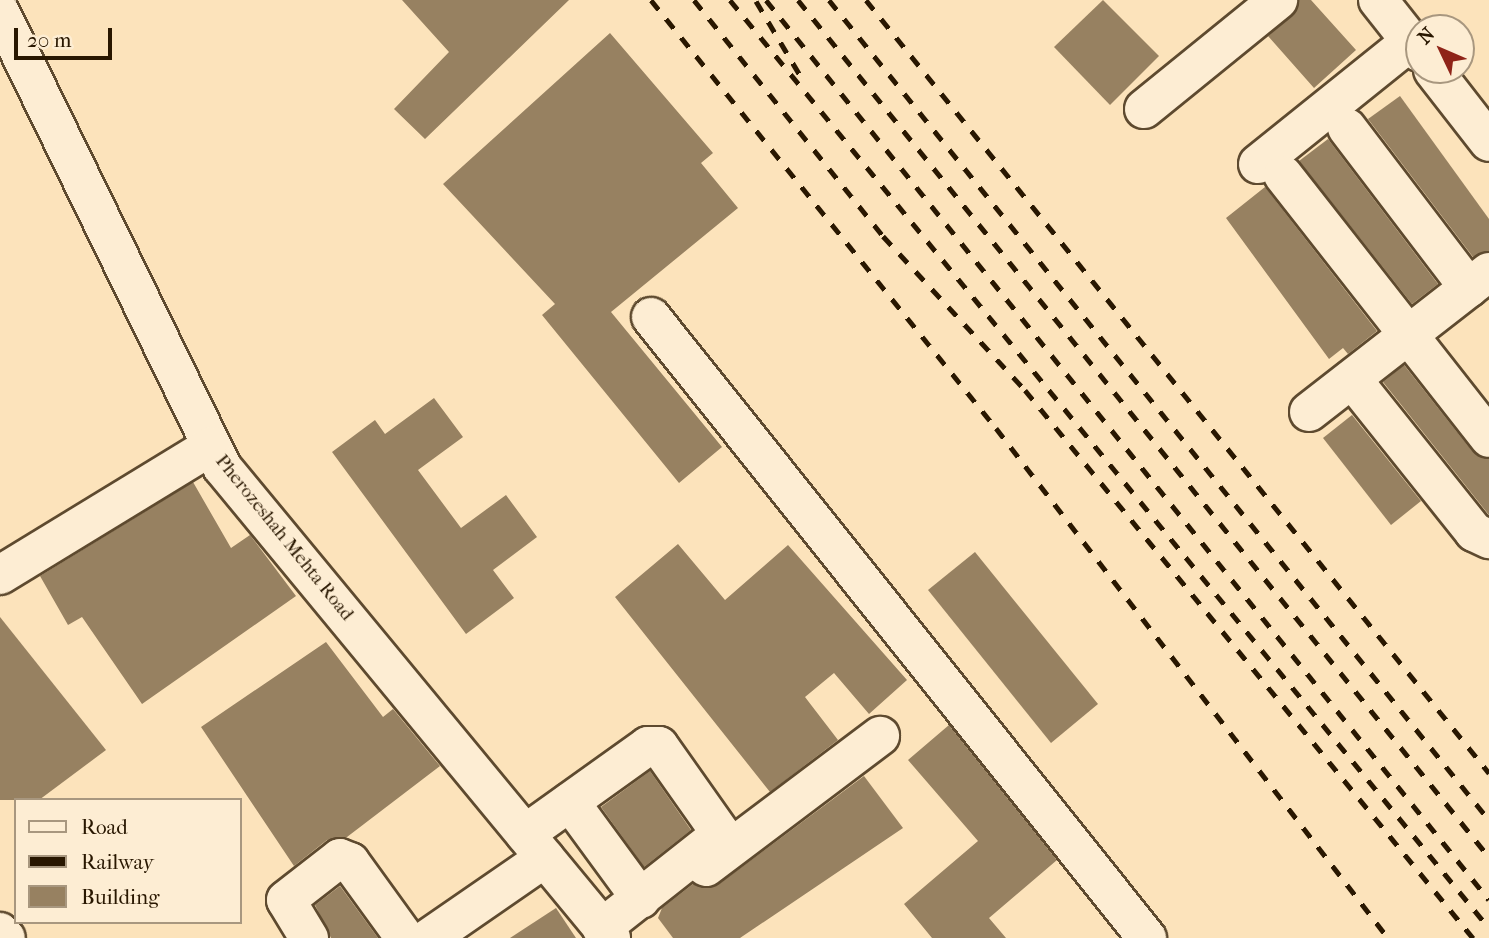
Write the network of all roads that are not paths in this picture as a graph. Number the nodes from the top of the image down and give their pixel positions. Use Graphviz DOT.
graph roads {
  1 [pos="1278,0"];
  2 [pos="1378,0"];
  3 [pos="0,12"];
  4 [pos="1405,34"];
  5 [pos="1405,66"];
  6 [pos="1446,84"];
  7 [pos="1144,109"];
  8 [pos="1347,128"];
  9 [pos="1486,131"];
  10 [pos="1479,280"];
  11 [pos="651,317"];
  12 [pos="1408,335"];
  13 [pos="1352,379"];
  14 [pos="1309,412"];
  15 [pos="1489,438"];
  16 [pos="211,446"];
  17 [pos="1489,539"];
  18 [pos="0,575"];
  19 [pos="880,736"];
  20 [pos="570,802"];
  21 [pos="535,846"];
  22 [pos="641,899"];
  23 [pos="0,932"];
  24 [pos="608,935"];
  25 [pos="6,938"];
  26 [pos="309,938"];
  27 [pos="405,938"];
  28 [pos="429,938"];
  29 [pos="1147,938"];
  1 -- 7 [label="street"];
  2 -- 4 [label="street"];
  3 -- 16 [label="street, Pherozeshah Mehta Road"];
  5 -- 12 [label="street"];
  6 -- 9 [label="street"];
  8 -- 10 [label="street"];
  10 -- 12 [label="street"];
  11 -- 29 [label="street"];
  12 -- 13 [label="street"];
  12 -- 15 [label="street"];
  13 -- 14 [label="street"];
  13 -- 17 [label="street"];
  16 -- 18 [label="street"];
  16 -- 21 [label="street, Pherozeshah Mehta Road"];
  19 -- 24 [label="street"];
  20 -- 21 [label="street"];
  20 -- 22 [label="street"];
  20 -- 22 [label="street"];
  21 -- 24 [label="street, Pherozeshah Mehta Road"];
  21 -- 28 [label="street"];
  22 -- 24 [label="street"];
  23 -- 25 [label="street"];
  26 -- 27 [label="street"];
}
